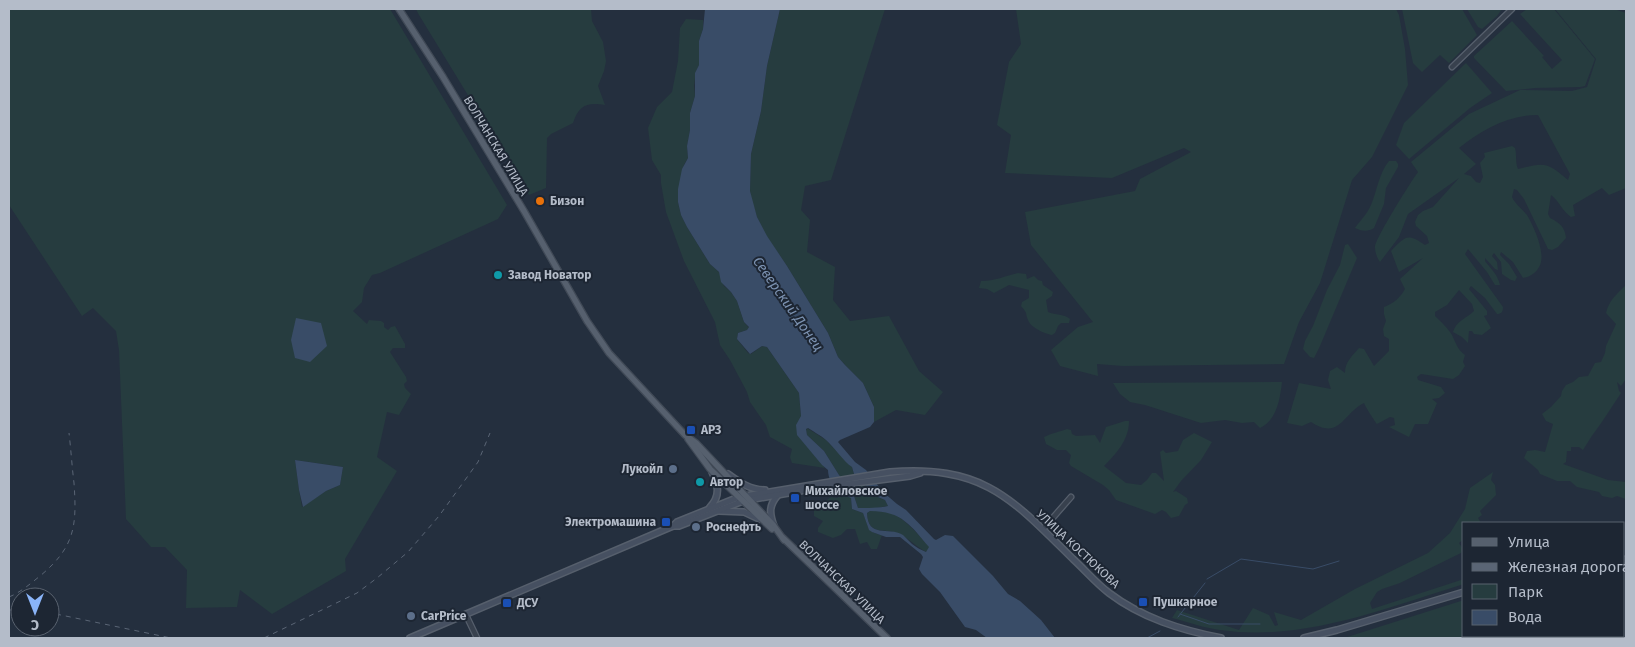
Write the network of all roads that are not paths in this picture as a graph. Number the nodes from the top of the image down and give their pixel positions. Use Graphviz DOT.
graph roads {
  1 [pos="399,9"];
  2 [pos="1512,9"];
  3 [pos="1452,67"];
  4 [pos="685,435"];
  5 [pos="717,466"];
  6 [pos="710,469"];
  7 [pos="779,492"];
  8 [pos="1071,497"];
  9 [pos="744,498"];
  10 [pos="708,509"];
  11 [pos="716,511"];
  12 [pos="763,521"];
  13 [pos="674,526"];
  14 [pos="774,526"];
  15 [pos="1043,529"];
  16 [pos="784,540"];
  17 [pos="1462,593"];
  18 [pos="466,615"];
  19 [pos="410,638"];
  20 [pos="477,638"];
  21 [pos="887,638"];
  22 [pos="1220,638"];
  23 [pos="1304,638"];
  1 -- 4 [label="main road, ВОЛЧАНСКАЯ УЛИЦА"];
  2 -- 3 [label="street"];
  4 -- 5 [label="main road, ВОЛЧАНСКАЯ УЛИЦА"];
  4 -- 6 [label="main road, ВОЛЧАНСКАЯ УЛИЦА"];
  5 -- 7 [label="main road"];
  5 -- 9 [label="main road, ВОЛЧАНСКАЯ УЛИЦА"];
  6 -- 9 [label="main road, ВОЛЧАНСКАЯ УЛИЦА"];
  6 -- 10 [label="main road"];
  7 -- 9 [label="main road, УЛИЦА КОСТЮКОВА"];
  7 -- 14 [label="main road"];
  7 -- 15 [label="main road, УЛИЦА КОСТЮКОВА"];
  8 -- 15 [label="street"];
  9 -- 10 [label="main road"];
  9 -- 11 [label="main road"];
  9 -- 12 [label="main road, ВОЛЧАНСКАЯ УЛИЦА"];
  9 -- 14 [label="main road, ВОЛЧАНСКАЯ УЛИЦА"];
  10 -- 13 [label="main road"];
  11 -- 12 [label="main road"];
  11 -- 13 [label="main road"];
  12 -- 16 [label="main road, ВОЛЧАНСКАЯ УЛИЦА"];
  13 -- 18 [label="main road"];
  14 -- 16 [label="main road, ВОЛЧАНСКАЯ УЛИЦА"];
  15 -- 22 [label="main road, УЛИЦА КОСТЮКОВА"];
  16 -- 21 [label="main road, ВОЛЧАНСКАЯ УЛИЦА"];
  17 -- 23 [label="main road"];
  18 -- 19 [label="main road"];
  18 -- 20 [label="street"];
}
